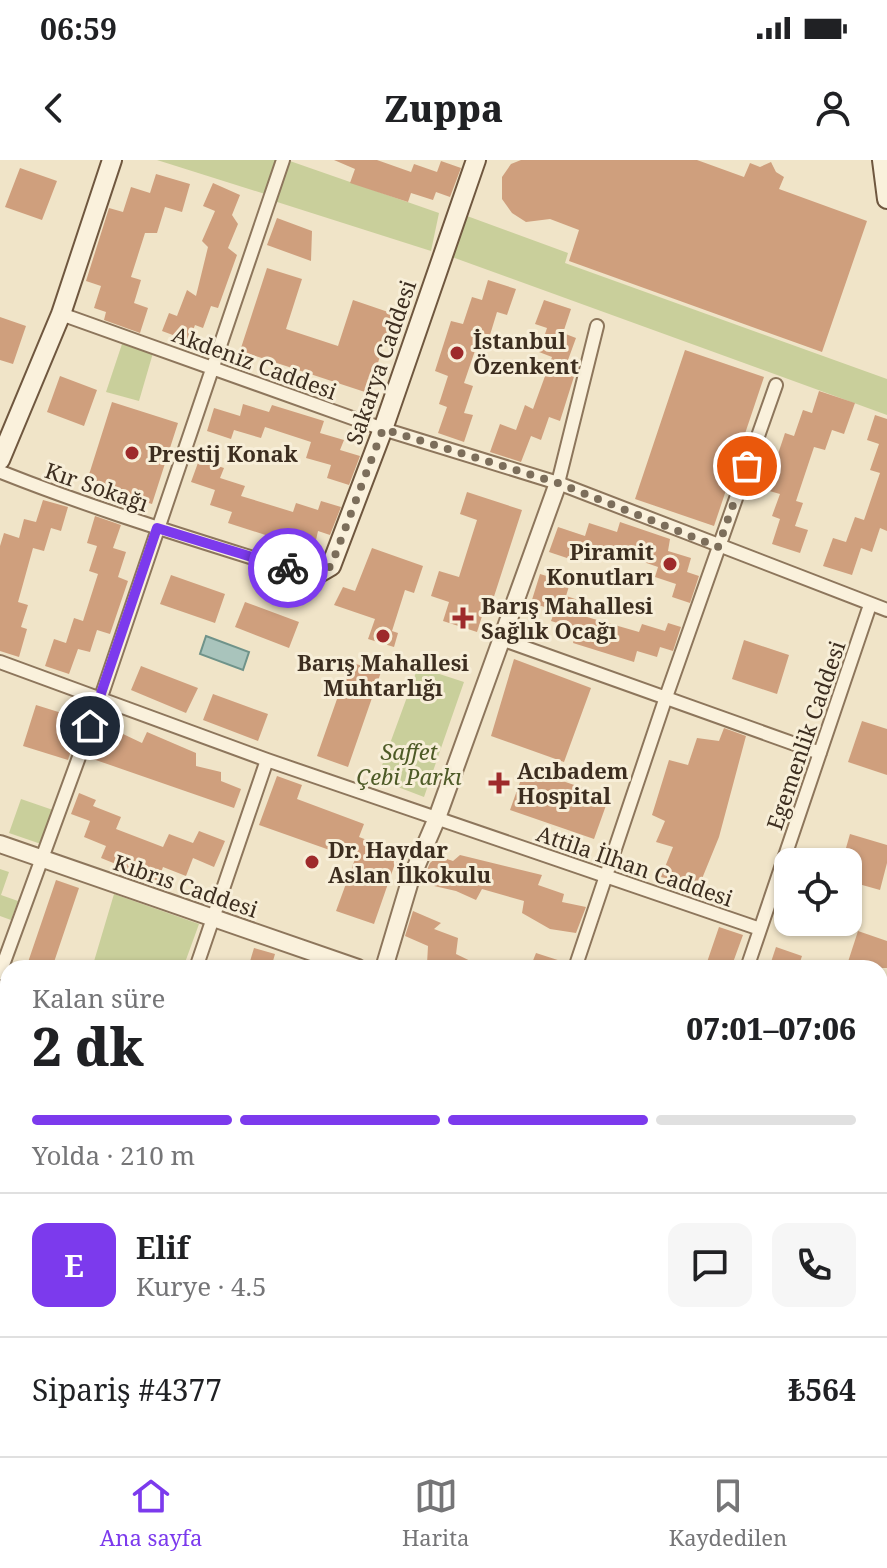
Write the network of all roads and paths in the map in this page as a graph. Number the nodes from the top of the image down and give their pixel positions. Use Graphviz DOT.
graph roads {
  1 [pos="112,160"];
  2 [pos="283,160"];
  3 [pos="476,160"];
  4 [pos="882,160"];
  5 [pos="887,199"];
  6 [pos="61,314"];
  7 [pos="597,326"];
  8 [pos="212,368"];
  9 [pos="776,385"];
  10 [pos="383,429"];
  11 [pos="0,462"];
  12 [pos="0,473"];
  13 [pos="558,483"];
  14 [pos="157,528"];
  15 [pos="718,547"];
  16 [pos="319,573"];
  17 [pos="870,605"];
  18 [pos="887,610"];
  19 [pos="501,639"];
  20 [pos="0,662"];
  21 [pos="101,697"];
  22 [pos="666,697"];
  23 [pos="820,753"];
  24 [pos="267,760"];
  25 [pos="437,818"];
  26 [pos="0,844"];
  27 [pos="41,858"];
  28 [pos="604,876"];
  29 [pos="214,918"];
  30 [pos="760,929"];
  31 [pos="5,960"];
  32 [pos="199,960"];
  33 [pos="335,960"];
  34 [pos="386,960"];
  35 [pos="578,960"];
  36 [pos="750,960"];
  1 -- 6 [label="main road"];
  2 -- 8 [label="street"];
  3 -- 10 [label="main road, Sakarya Caddesi"];
  4 -- 5 [label="main road"];
  6 -- 8 [label="street, Akdeniz Caddesi"];
  6 -- 11 [label="main road"];
  7 -- 13 [label="street"];
  8 -- 10 [label="street, Akdeniz Caddesi"];
  8 -- 14 [label="street"];
  9 -- 15 [label="street"];
  10 -- 13 [label="street, Akdeniz Caddesi"];
  10 -- 16 [label="main road, Sakarya Caddesi"];
  11 -- 12 [label="main road"];
  12 -- 14 [label="street, Kır Sokağı"];
  13 -- 15 [label="street, Akdeniz Caddesi"];
  13 -- 19 [label="street"];
  14 -- 16 [label="street, Kır Sokağı"];
  14 -- 21 [label="street"];
  15 -- 17 [label="street, Akdeniz Caddesi"];
  15 -- 22 [label="street"];
  17 -- 18 [label="street, Akdeniz Caddesi"];
  17 -- 23 [label="street, Egemenlik Caddesi"];
  19 -- 22 [label="street"];
  19 -- 25 [label="street"];
  20 -- 21 [label="street, Attila İlhan Caddesi"];
  21 -- 24 [label="street, Attila İlhan Caddesi"];
  21 -- 27 [label="street"];
  22 -- 23 [label="street"];
  22 -- 28 [label="street"];
  23 -- 30 [label="street, Egemenlik Caddesi"];
  24 -- 25 [label="street, Attila İlhan Caddesi"];
  24 -- 29 [label="street"];
  25 -- 28 [label="street, Attila İlhan Caddesi"];
  25 -- 34 [label="street"];
  26 -- 27 [label="street, Kıbrıs Caddesi"];
  27 -- 29 [label="street, Kıbrıs Caddesi"];
  27 -- 31 [label="street"];
  28 -- 30 [label="street, Attila İlhan Caddesi"];
  28 -- 35 [label="street"];
  29 -- 32 [label="street"];
  29 -- 33 [label="street, Kıbrıs Caddesi"];
  30 -- 36 [label="street, Egemenlik Caddesi"];
}
